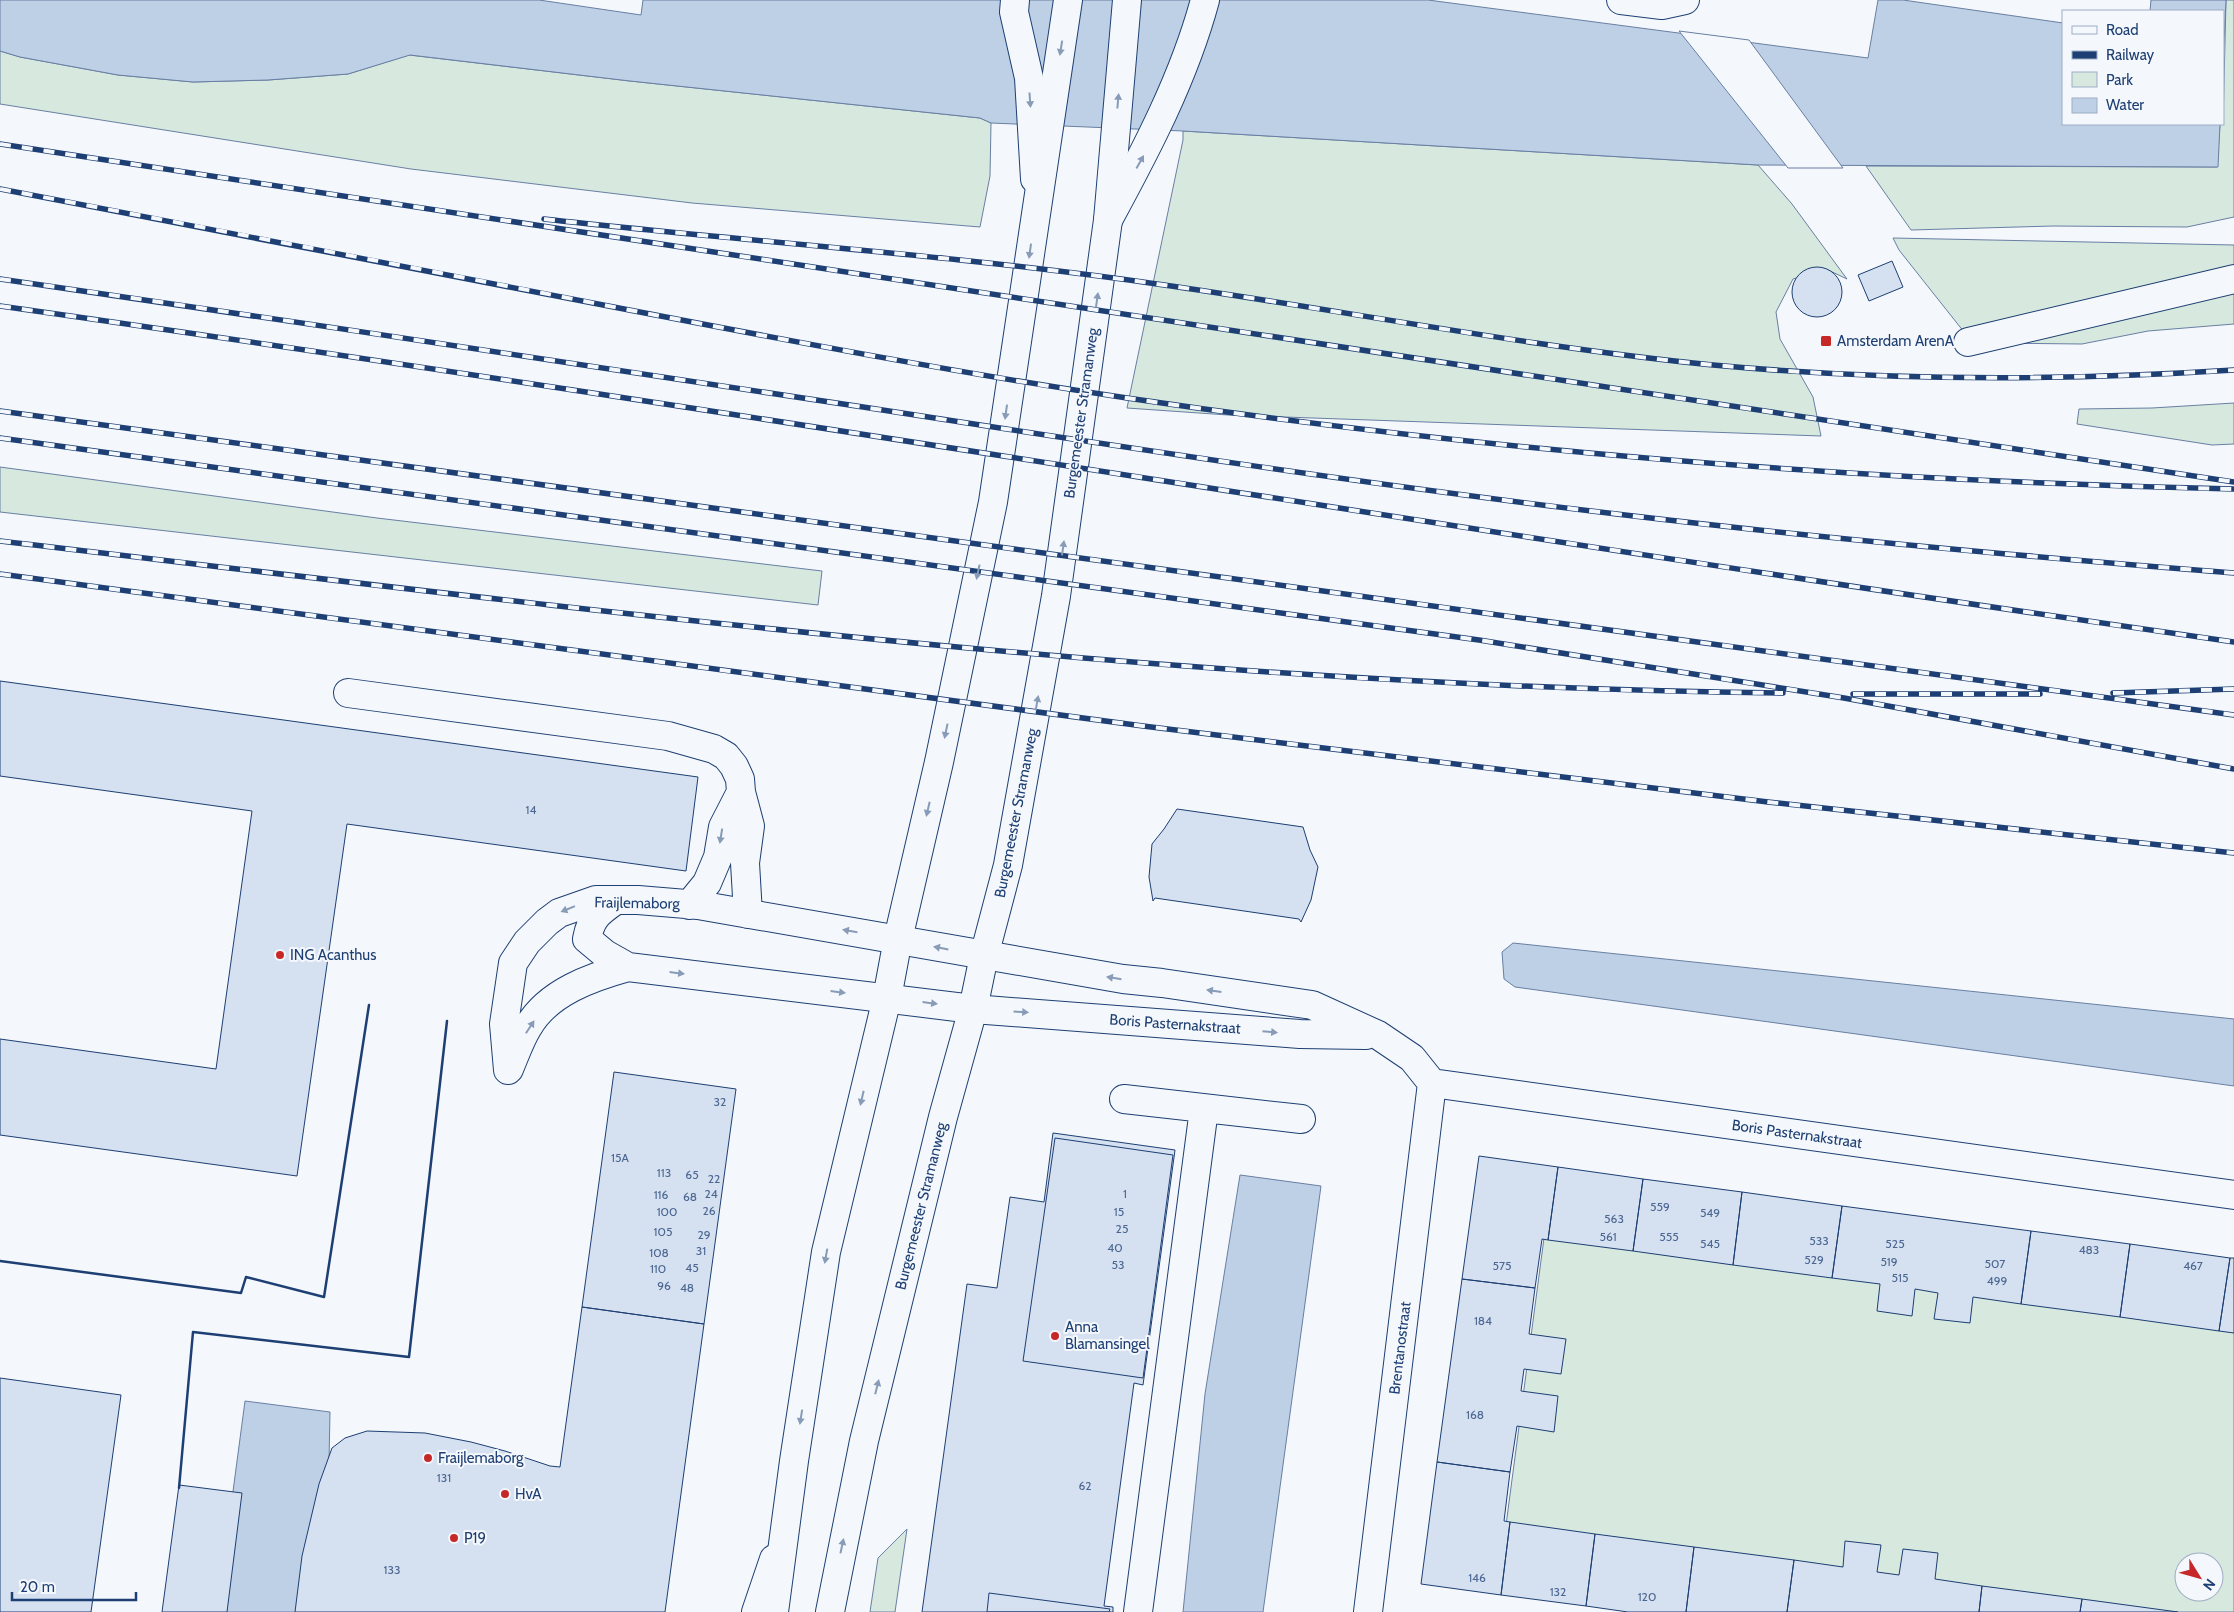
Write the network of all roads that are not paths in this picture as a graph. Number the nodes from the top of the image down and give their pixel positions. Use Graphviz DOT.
graph roads {
  1 [pos="1015,0"];
  2 [pos="1068,0"];
  3 [pos="1127,0"];
  4 [pos="1205,0"];
  5 [pos="1621,0"];
  6 [pos="1685,0"];
  7 [pos="1037,203"];
  8 [pos="1108,220"];
  9 [pos="2234,279"];
  10 [pos="1968,342"];
  11 [pos="348,693"];
  12 [pos="741,792"];
  13 [pos="616,900"];
  14 [pos="689,904"];
  15 [pos="748,914"];
  16 [pos="898,939"];
  17 [pos="984,956"];
  18 [pos="628,967"];
  19 [pos="887,998"];
  20 [pos="973,1008"];
  21 [pos="1378,1035"];
  22 [pos="1432,1083"];
  23 [pos="1124,1099"];
  24 [pos="1204,1109"];
  25 [pos="1300,1119"];
  26 [pos="2234,1195"];
  27 [pos="784,1530"];
  28 [pos="756,1612"];
  29 [pos="774,1612"];
  30 [pos="830,1612"];
  31 [pos="1138,1612"];
  32 [pos="1368,1612"];
  1 -- 7 [label="main road, one-way"];
  2 -- 7 [label="main road, one-way"];
  8 -- 3 [label="main road, Burgemeester Stramanweg, one-way"];
  8 -- 4 [label="main road, one-way"];
  5 -- 6 [label="main road"];
  7 -- 16 [label="main road, one-way"];
  17 -- 8 [label="main road, Burgemeester Stramanweg, one-way"];
  9 -- 10 [label="main road"];
  11 -- 12 [label="main road"];
  12 -- 14 [label="main road, one-way"];
  12 -- 15 [label="main road"];
  13 -- 14 [label="main road, Fraijlemaborg"];
  13 -- 18 [label="main road"];
  13 -- 18 [label="main road, Fraijlemaborg, one-way"];
  14 -- 15 [label="main road, Fraijlemaborg"];
  16 -- 15 [label="main road, Fraijlemaborg, one-way"];
  17 -- 16 [label="main road, Fraijlemaborg, one-way"];
  16 -- 19 [label="main road"];
  17 -- 20 [label="main road, Burgemeester Stramanweg"];
  21 -- 17 [label="main road, one-way"];
  18 -- 19 [label="main road, Fraijlemaborg, one-way"];
  19 -- 20 [label="main road, Boris Pasternakstraat, one-way"];
  19 -- 27 [label="main road, one-way"];
  20 -- 21 [label="main road, Boris Pasternakstraat, one-way"];
  30 -- 20 [label="main road, Burgemeester Stramanweg, one-way"];
  21 -- 22 [label="main road"];
  22 -- 26 [label="main road, Boris Pasternakstraat"];
  22 -- 32 [label="main road, Brentanostraat"];
  23 -- 24 [label="main road"];
  24 -- 25 [label="main road"];
  24 -- 31 [label="main road"];
  27 -- 28 [label="main road"];
  27 -- 29 [label="main road"];
}
